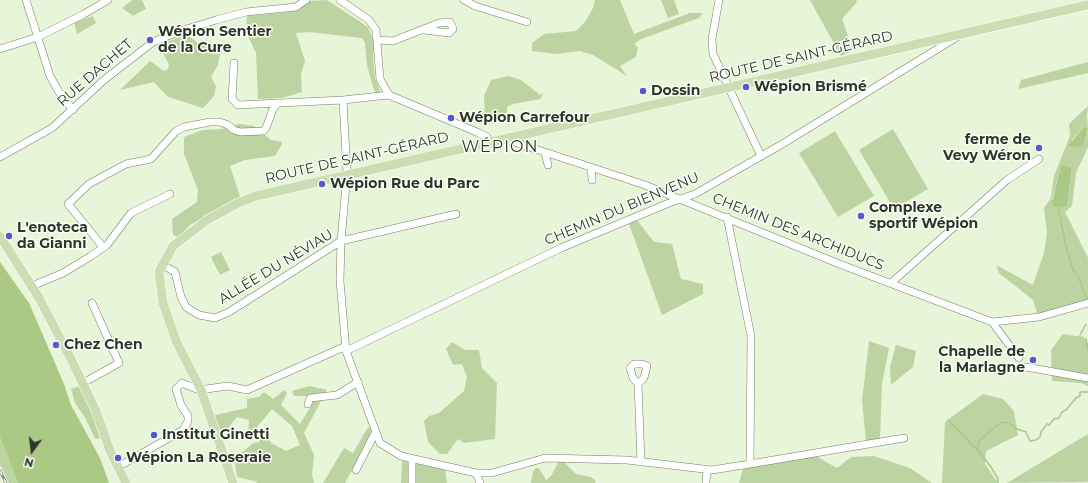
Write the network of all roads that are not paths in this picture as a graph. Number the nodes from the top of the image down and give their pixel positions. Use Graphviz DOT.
graph roads {
  1 [pos="26,0"];
  2 [pos="108,0"];
  3 [pos="306,0"];
  4 [pos="340,0"];
  5 [pos="464,0"];
  6 [pos="719,0"];
  7 [pos="1088,5"];
  8 [pos="527,22"];
  9 [pos="424,30"];
  10 [pos="960,35"];
  11 [pos="38,37"];
  12 [pos="378,40"];
  13 [pos="0,49"];
  14 [pos="234,63"];
  15 [pos="730,88"];
  16 [pos="389,95"];
  17 [pos="343,100"];
  18 [pos="278,103"];
  19 [pos="73,110"];
  20 [pos="504,139"];
  21 [pos="490,142"];
  22 [pos="545,152"];
  23 [pos="761,156"];
  24 [pos="0,157"];
  25 [pos="1039,158"];
  26 [pos="548,165"];
  27 [pos="591,168"];
  28 [pos="347,174"];
  29 [pos="592,180"];
  30 [pos="170,194"];
  31 [pos="681,199"];
  32 [pos="456,214"];
  33 [pos="727,217"];
  34 [pos="0,236"];
  35 [pos="341,241"];
  36 [pos="103,247"];
  37 [pos="163,266"];
  38 [pos="891,283"];
  39 [pos="32,286"];
  40 [pos="92,303"];
  41 [pos="1088,303"];
  42 [pos="992,322"];
  43 [pos="346,349"];
  44 [pos="1019,358"];
  45 [pos="1026,367"];
  46 [pos="1088,378"];
  47 [pos="83,382"];
  48 [pos="358,382"];
  49 [pos="638,384"];
  50 [pos="202,390"];
  51 [pos="308,404"];
  52 [pos="376,431"];
  53 [pos="904,438"];
  54 [pos="412,460"];
  55 [pos="640,462"];
  56 [pos="750,464"];
  57 [pos="118,467"];
  58 [pos="356,470"];
  59 [pos="707,470"];
  60 [pos="476,473"];
  61 [pos="126,483"];
  62 [pos="233,483"];
  63 [pos="412,483"];
  64 [pos="480,483"];
  65 [pos="706,483"];
  1 -- 11 [label="street"];
  2 -- 11 [label="street"];
  3 -- 19 [label="street, RUE DACHET"];
  4 -- 12 [label="street"];
  5 -- 8 [label="street"];
  6 -- 15 [label="street"];
  7 -- 10 [label="main road, ROUTE DE SAINT-GÉRARD"];
  9 -- 12 [label="street"];
  10 -- 15 [label="main road, ROUTE DE SAINT-GÉRARD"];
  10 -- 23 [label="street, CHEMIN DU BIENVENU"];
  11 -- 13 [label="street"];
  11 -- 19 [label="street"];
  12 -- 16 [label="street"];
  14 -- 18 [label="street"];
  15 -- 20 [label="main road, ROUTE DE SAINT-GÉRARD"];
  15 -- 23 [label="street"];
  16 -- 17 [label="street"];
  16 -- 21 [label="street"];
  17 -- 18 [label="street"];
  17 -- 28 [label="street"];
  18 -- 36 [label="street"];
  19 -- 24 [label="street, RUE DACHET"];
  20 -- 21 [label="main road, ROUTE DE SAINT-GÉRARD"];
  20 -- 22 [label="street, CHEMIN DES ARCHIDUCS"];
  21 -- 28 [label="main road, ROUTE DE SAINT-GÉRARD"];
  22 -- 26 [label="street"];
  22 -- 27 [label="street, CHEMIN DES ARCHIDUCS"];
  23 -- 31 [label="street, CHEMIN DU BIENVENU"];
  25 -- 38 [label="street"];
  27 -- 29 [label="street"];
  27 -- 31 [label="street, CHEMIN DES ARCHIDUCS"];
  28 -- 35 [label="street"];
  28 -- 37 [label="main road, ROUTE DE SAINT-GÉRARD"];
  30 -- 36 [label="street"];
  31 -- 33 [label="street, CHEMIN DES ARCHIDUCS"];
  31 -- 43 [label="street, CHEMIN DU BIENVENU"];
  32 -- 35 [label="street, ALLÉE DU NÉVIAU"];
  33 -- 38 [label="street, CHEMIN DES ARCHIDUCS"];
  33 -- 56 [label="street"];
  34 -- 39 [label="main road"];
  35 -- 37 [label="street, ALLÉE DU NÉVIAU"];
  35 -- 43 [label="street"];
  36 -- 39 [label="street"];
  37 -- 50 [label="main road, ROUTE DE SAINT-GÉRARD"];
  38 -- 42 [label="street, CHEMIN DES ARCHIDUCS"];
  39 -- 47 [label="main road"];
  40 -- 47 [label="street"];
  41 -- 42 [label="street"];
  42 -- 44 [label="street"];
  43 -- 48 [label="street"];
  43 -- 50 [label="street, CHEMIN DU BIENVENU"];
  45 -- 46 [label="street"];
  47 -- 57 [label="main road"];
  48 -- 51 [label="street"];
  48 -- 52 [label="street"];
  49 -- 55 [label="street"];
  50 -- 57 [label="street"];
  50 -- 62 [label="main road, ROUTE DE SAINT-GÉRARD"];
  52 -- 54 [label="street"];
  52 -- 58 [label="street"];
  53 -- 56 [label="street"];
  54 -- 60 [label="street"];
  54 -- 63 [label="street"];
  55 -- 59 [label="street"];
  55 -- 60 [label="street"];
  56 -- 59 [label="street"];
  57 -- 61 [label="main road"];
  59 -- 65 [label="street"];
  60 -- 64 [label="street"];
}
